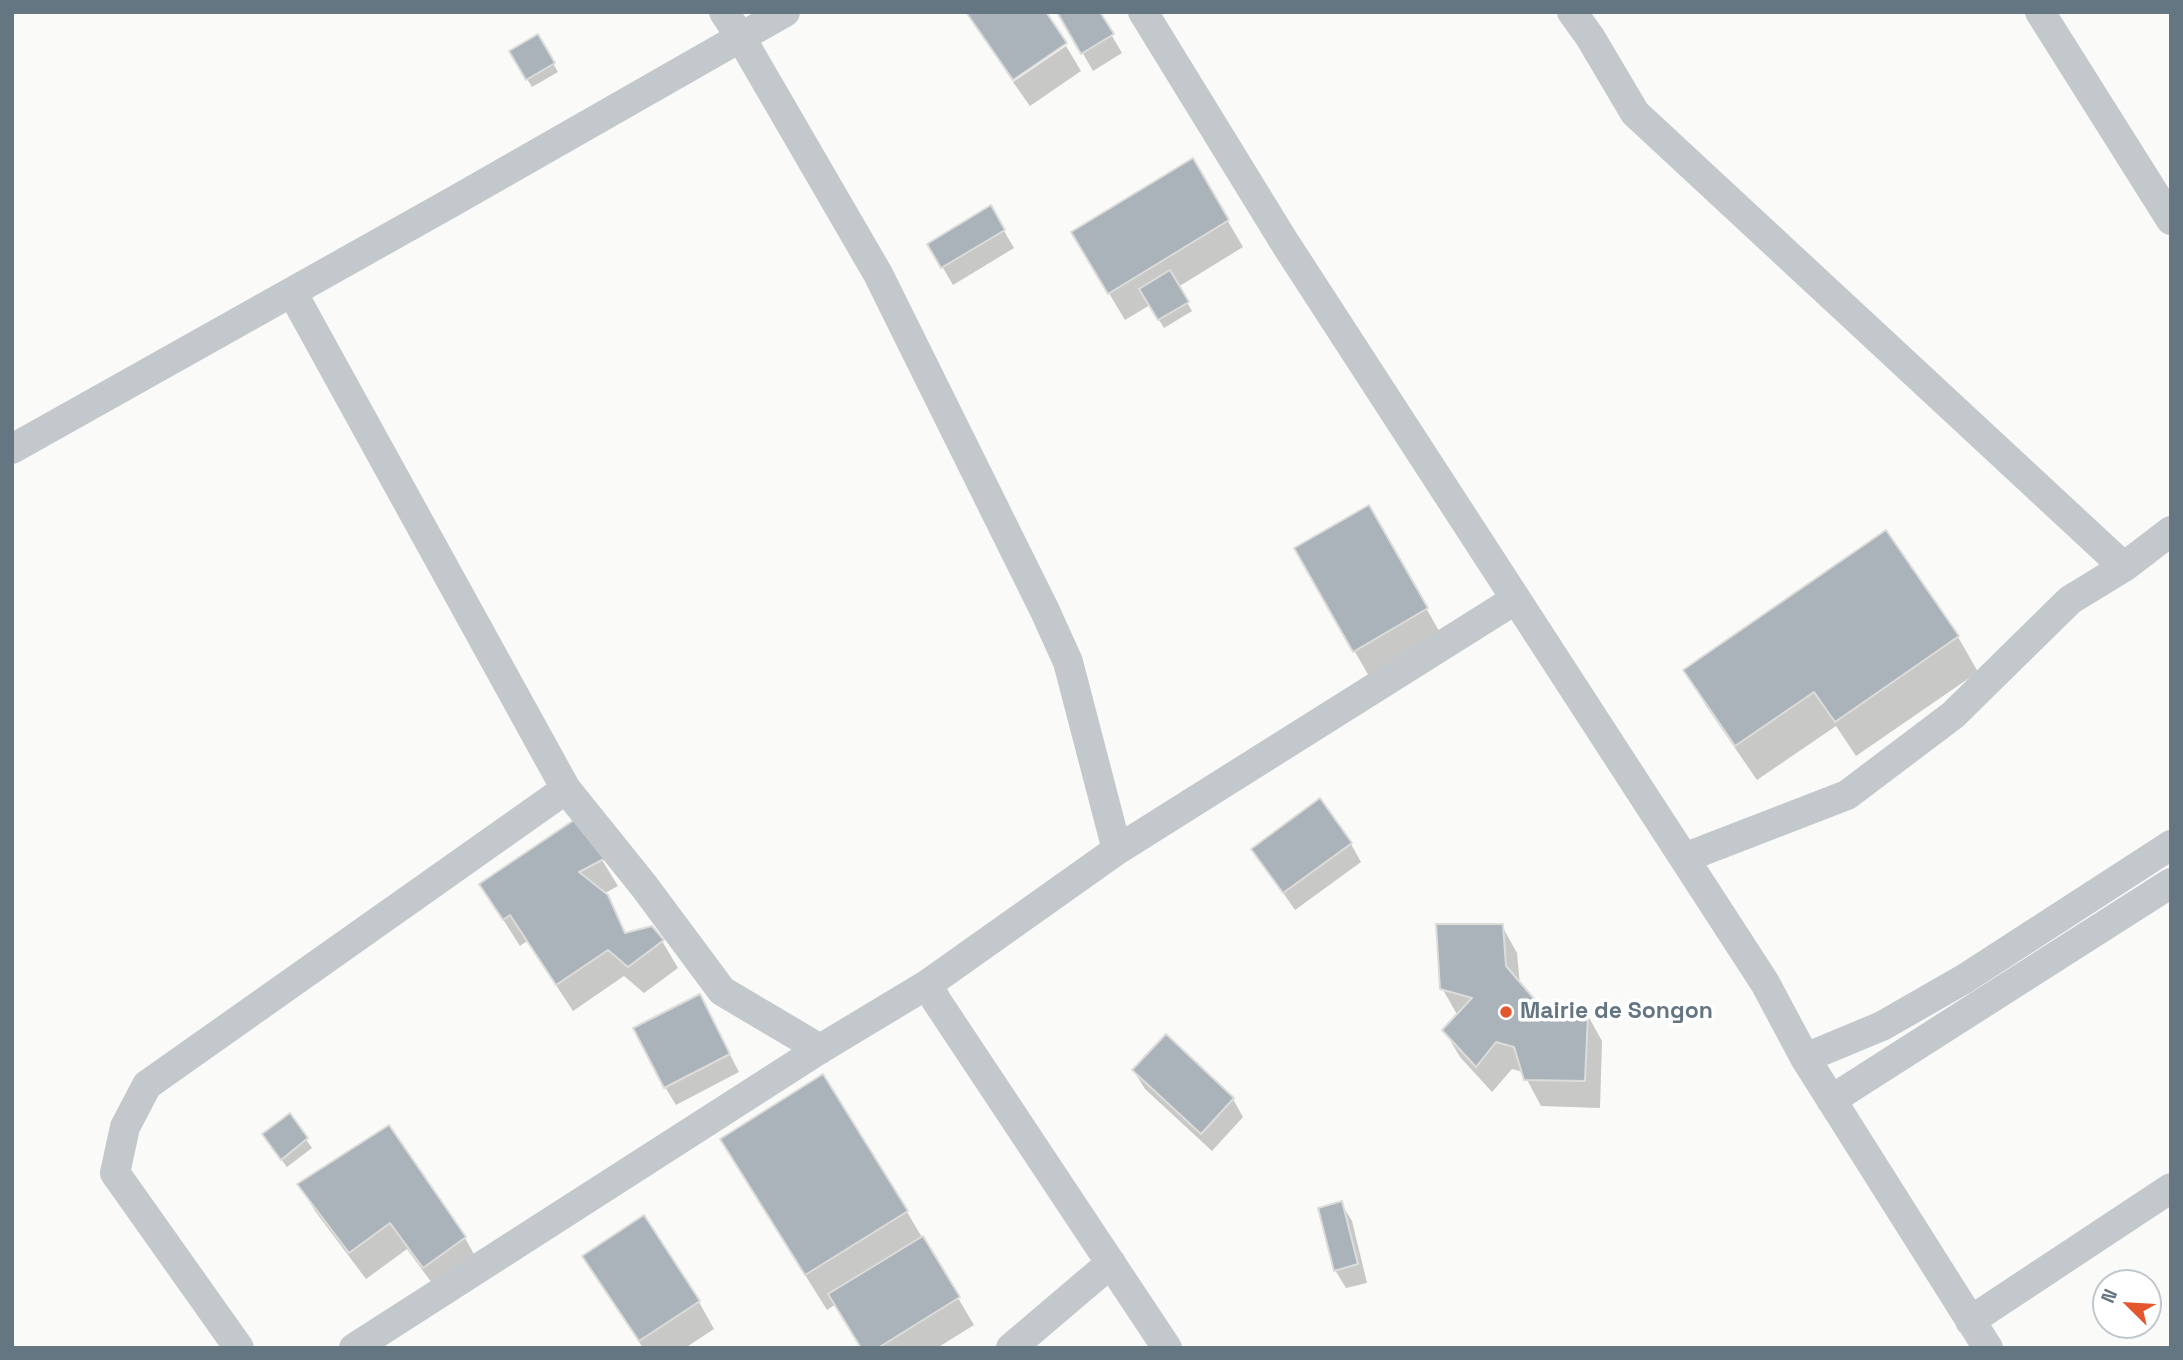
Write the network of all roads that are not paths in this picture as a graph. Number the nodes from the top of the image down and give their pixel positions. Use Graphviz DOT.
graph roads {
  1 [pos="724,12"];
  2 [pos="785,12"];
  3 [pos="1143,12"];
  4 [pos="1572,12"];
  5 [pos="2040,12"];
  6 [pos="741,38"];
  7 [pos="2171,220"];
  8 [pos="292,292"];
  9 [pos="12,449"];
  10 [pos="2171,531"];
  11 [pos="2124,567"];
  12 [pos="1516,599"];
  13 [pos="566,789"];
  14 [pos="2171,845"];
  15 [pos="1117,850"];
  16 [pos="1684,858"];
  17 [pos="2171,884"];
  18 [pos="928,984"];
  19 [pos="820,1049"];
  20 [pos="1805,1058"];
  21 [pos="1831,1100"];
  22 [pos="2171,1188"];
  23 [pos="1111,1263"];
  24 [pos="1970,1321"];
  25 [pos="239,1348"];
  26 [pos="354,1348"];
  27 [pos="1011,1348"];
  28 [pos="1167,1348"];
  29 [pos="1988,1348"];
  1 -- 6 [label="street"];
  2 -- 6 [label="street"];
  3 -- 12 [label="street"];
  4 -- 11 [label="street"];
  5 -- 7 [label="street"];
  6 -- 8 [label="street"];
  6 -- 15 [label="street"];
  8 -- 9 [label="street"];
  8 -- 13 [label="street"];
  10 -- 11 [label="street"];
  11 -- 16 [label="street"];
  12 -- 15 [label="street"];
  12 -- 16 [label="street"];
  13 -- 19 [label="street"];
  13 -- 25 [label="street"];
  14 -- 20 [label="street"];
  15 -- 18 [label="street"];
  16 -- 20 [label="street"];
  17 -- 21 [label="street"];
  18 -- 19 [label="street"];
  18 -- 23 [label="street"];
  19 -- 26 [label="street"];
  20 -- 21 [label="street"];
  21 -- 24 [label="street"];
  22 -- 24 [label="street"];
  23 -- 27 [label="street"];
  23 -- 28 [label="street"];
  24 -- 29 [label="street"];
}
